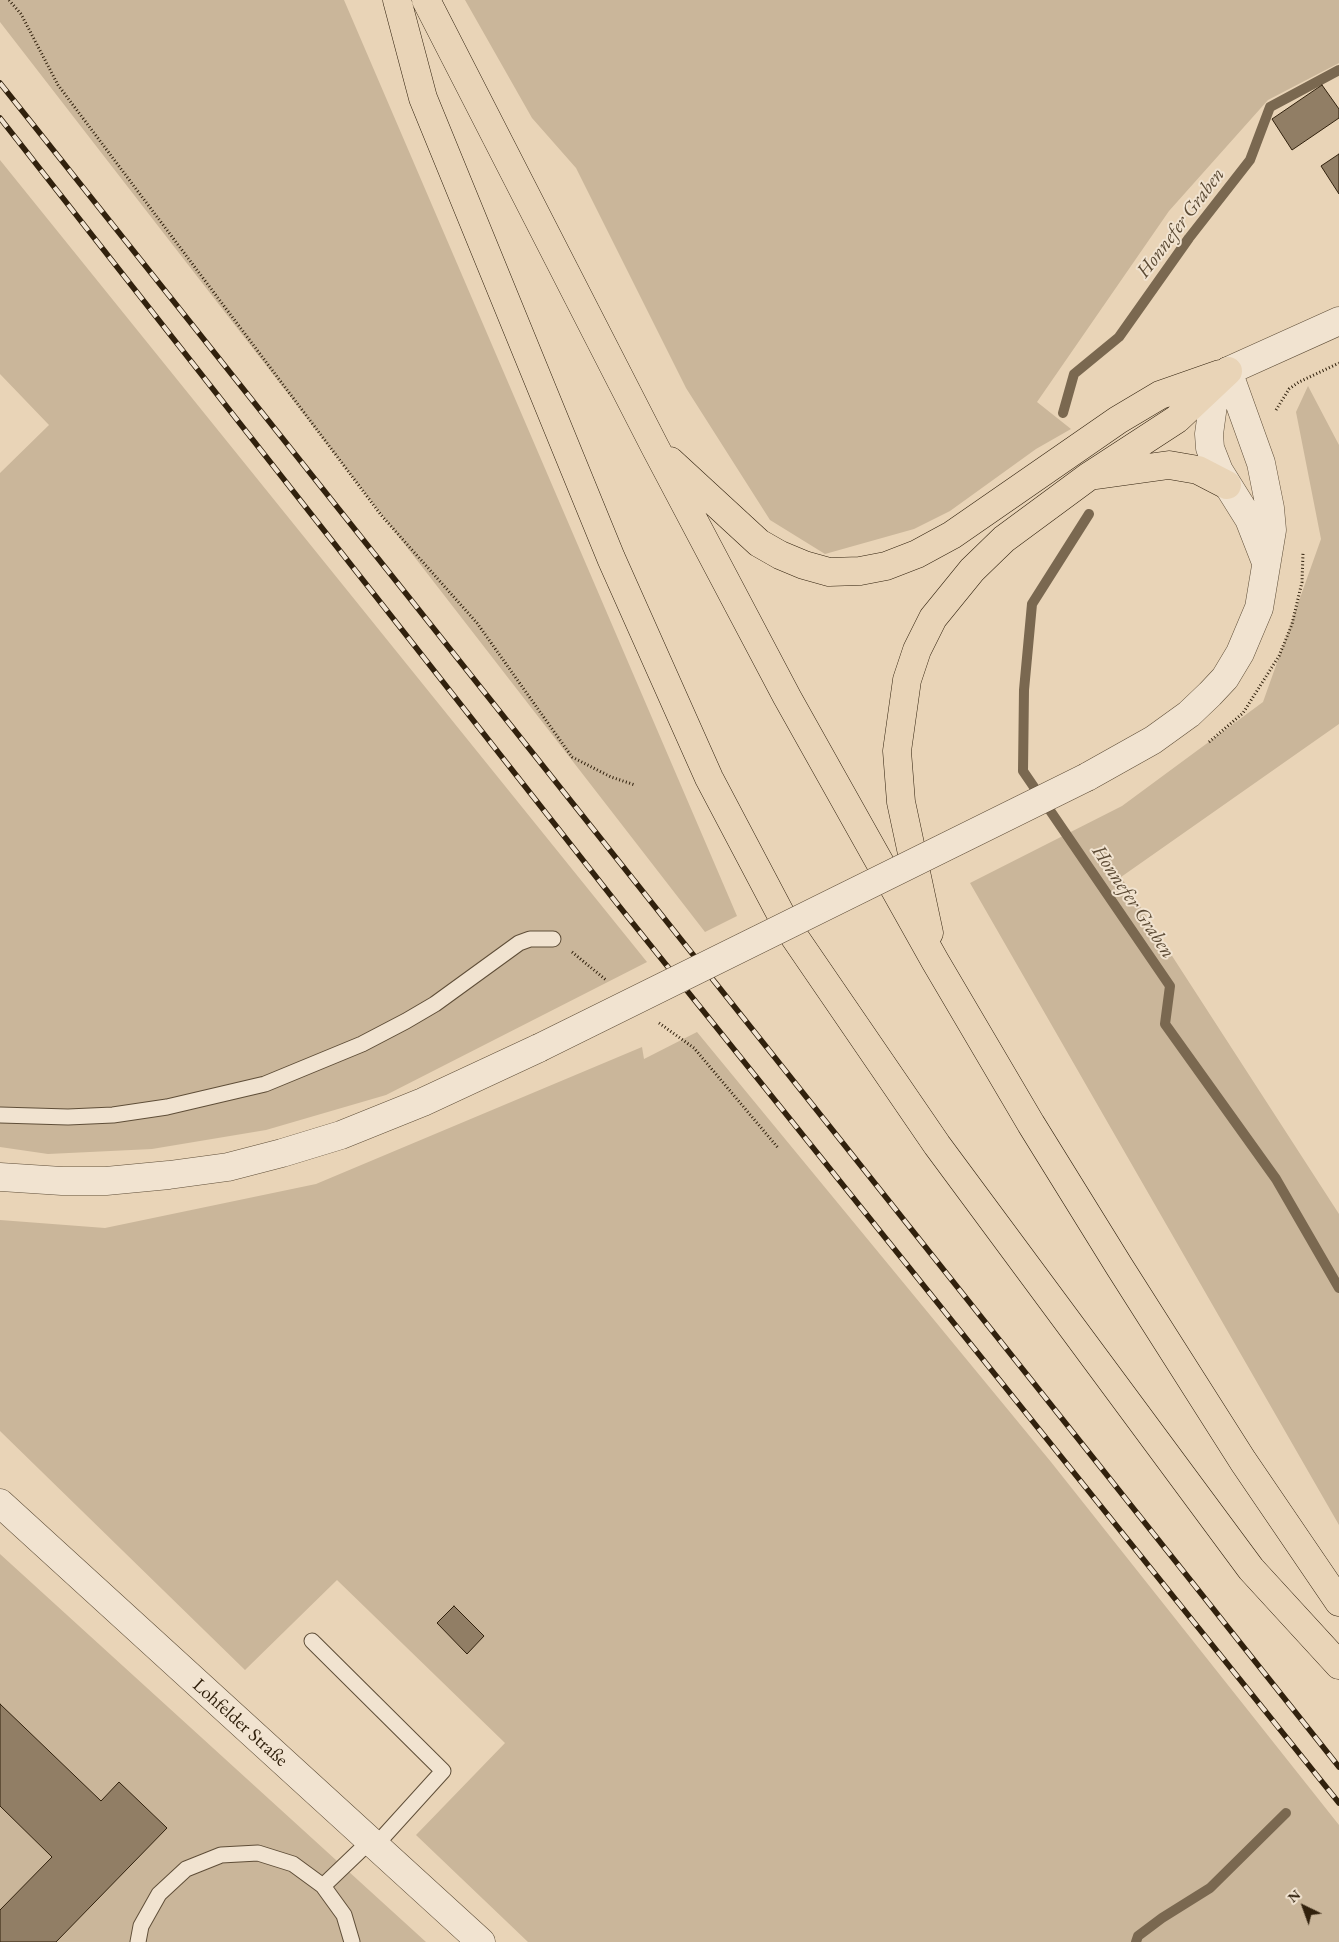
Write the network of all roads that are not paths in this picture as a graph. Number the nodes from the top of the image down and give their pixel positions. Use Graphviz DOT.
graph roads {
  1 [pos="397,0"];
  2 [pos="426,0"];
  3 [pos="1339,321"];
  4 [pos="1228,371"];
  5 [pos="655,447"];
  6 [pos="1088,477"];
  7 [pos="1227,485"];
  8 [pos="1266,561"];
  9 [pos="787,926"];
  10 [pos="553,939"];
  11 [pos="935,961"];
  12 [pos="0,1115"];
  13 [pos="0,1177"];
  14 [pos="0,1503"];
  15 [pos="1339,1602"];
  16 [pos="312,1640"];
  17 [pos="1339,1664"];
  18 [pos="373,1843"];
  19 [pos="323,1886"];
  20 [pos="138,1942"];
  21 [pos="352,1942"];
  22 [pos="481,1942"];
  1 -- 9 [label="main road"];
  2 -- 5 [label="main road"];
  3 -- 4 [label="street"];
  4 -- 5 [label="main road"];
  4 -- 6 [label="main road"];
  4 -- 7 [label="street"];
  4 -- 8 [label="street"];
  5 -- 11 [label="main road"];
  6 -- 7 [label="main road"];
  6 -- 11 [label="main road"];
  7 -- 8 [label="street"];
  8 -- 9 [label="street, bridge"];
  9 -- 13 [label="street, bridge"];
  9 -- 17 [label="main road"];
  10 -- 12 [label="lane"];
  11 -- 15 [label="main road"];
  14 -- 18 [label="street, Lohfelder Straße"];
  16 -- 18 [label="lane"];
  18 -- 19 [label="lane"];
  18 -- 22 [label="street, Lohfelder Straße"];
  19 -- 20 [label="lane"];
  19 -- 21 [label="lane"];
}
